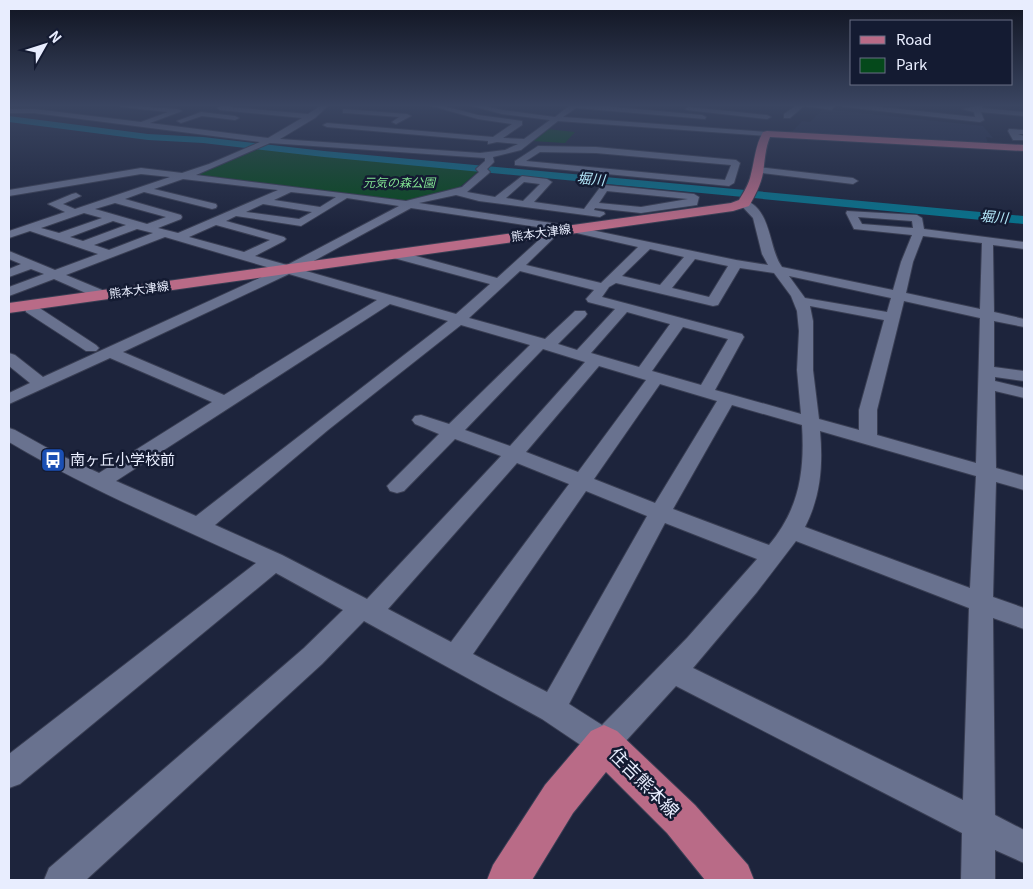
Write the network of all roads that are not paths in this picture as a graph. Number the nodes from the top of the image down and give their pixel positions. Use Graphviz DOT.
graph roads {
  1 [pos="256,146"];
  2 [pos="362,146"];
  3 [pos="385,146"];
  4 [pos="464,146"];
  5 [pos="517,146"];
  6 [pos="614,146"];
  7 [pos="762,146"];
  8 [pos="996,146"];
  9 [pos="382,148"];
  10 [pos="1024,148"];
  11 [pos="644,151"];
  12 [pos="532,153"];
  13 [pos="453,155"];
  14 [pos="489,156"];
  15 [pos="757,158"];
  16 [pos="634,163"];
  17 [pos="757,170"];
  18 [pos="733,172"];
  19 [pos="626,173"];
  20 [pos="801,175"];
  21 [pos="185,177"];
  22 [pos="201,179"];
  23 [pos="834,179"];
  24 [pos="853,181"];
  25 [pos="258,186"];
  26 [pos="799,188"];
  27 [pos="145,190"];
  28 [pos="288,190"];
  29 [pos="836,191"];
  30 [pos="14,192"];
  31 [pos="456,192"];
  32 [pos="599,195"];
  33 [pos="76,196"];
  34 [pos="343,196"];
  35 [pos="747,197"];
  36 [pos="117,200"];
  37 [pos="498,200"];
  38 [pos="263,201"];
  39 [pos="528,203"];
  40 [pos="9,204"];
  41 [pos="406,205"];
  42 [pos="212,206"];
  43 [pos="589,208"];
  44 [pos="322,210"];
  45 [pos="671,211"];
  46 [pos="81,212"];
  47 [pos="235,213"];
  48 [pos="112,218"];
  49 [pos="215,221"];
  50 [pos="627,222"];
  51 [pos="609,224"];
  52 [pos="142,227"];
  53 [pos="31,228"];
  54 [pos="572,229"];
  55 [pos="556,231"];
  56 [pos="919,232"];
  57 [pos="165,233"];
  58 [pos="9,235"];
  59 [pos="59,237"];
  60 [pos="179,238"];
  61 [pos="988,241"];
  62 [pos="83,245"];
  63 [pos="646,245"];
  64 [pos="702,245"];
  65 [pos="1024,245"];
  66 [pos="422,250"];
  67 [pos="110,254"];
  68 [pos="394,254"];
  69 [pos="693,254"];
  70 [pos="9,255"];
  71 [pos="244,257"];
  72 [pos="736,264"];
  73 [pos="31,265"];
  74 [pos="289,269"];
  75 [pos="513,270"];
  76 [pos="778,271"];
  77 [pos="9,273"];
  78 [pos="55,275"];
  79 [pos="612,278"];
  80 [pos="499,282"];
  81 [pos="603,288"];
  82 [pos="663,290"];
  83 [pos="9,292"];
  84 [pos="102,295"];
  85 [pos="898,295"];
  86 [pos="389,298"];
  87 [pos="800,301"];
  88 [pos="31,305"];
  89 [pos="624,307"];
  90 [pos="9,308"];
  91 [pos="580,314"];
  92 [pos="986,315"];
  93 [pos="893,318"];
  94 [pos="459,319"];
  95 [pos="680,322"];
  96 [pos="1024,323"];
  97 [pos="545,344"];
  98 [pos="91,348"];
  99 [pos="110,352"];
  100 [pos="588,357"];
  101 [pos="9,358"];
  102 [pos="650,375"];
  103 [pos="1024,376"];
  104 [pos="986,378"];
  105 [pos="42,384"];
  106 [pos="705,392"];
  107 [pos="1024,393"];
  108 [pos="727,398"];
  109 [pos="9,399"];
  110 [pos="227,402"];
  111 [pos="421,420"];
  112 [pos="811,422"];
  113 [pos="452,432"];
  114 [pos="9,434"];
  115 [pos="868,437"];
  116 [pos="513,455"];
  117 [pos="986,472"];
  118 [pos="99,482"];
  119 [pos="582,482"];
  120 [pos="1024,483"];
  121 [pos="397,486"];
  122 [pos="660,513"];
  123 [pos="199,526"];
  124 [pos="791,530"];
  125 [pos="773,556"];
  126 [pos="274,561"];
  127 [pos="981,603"];
  128 [pos="366,609"];
  129 [pos="1024,618"];
  130 [pos="455,658"];
  131 [pos="672,671"];
  132 [pos="552,709"];
  133 [pos="604,744"];
  134 [pos="9,773"];
  135 [pos="978,825"];
  136 [pos="1024,847"];
  137 [pos="60,880"];
  138 [pos="508,880"];
  139 [pos="733,880"];
  140 [pos="978,880"];
  1 -- 21 [label="street"];
  2 -- 9 [label="street"];
  3 -- 9 [label="street"];
  4 -- 13 [label="street"];
  5 -- 14 [label="street"];
  6 -- 11 [label="street"];
  7 -- 15 [label="main road"];
  8 -- 10 [label="main road"];
  9 -- 13 [label="street"];
  11 -- 12 [label="street"];
  11 -- 15 [label="street"];
  11 -- 16 [label="street"];
  11 -- 18 [label="street"];
  12 -- 16 [label="street"];
  12 -- 19 [label="street"];
  13 -- 14 [label="street"];
  14 -- 31 [label="street"];
  15 -- 17 [label="main road"];
  16 -- 18 [label="street"];
  16 -- 19 [label="street"];
  17 -- 20 [label="street"];
  17 -- 35 [label="main road"];
  18 -- 19 [label="street"];
  20 -- 23 [label="street"];
  20 -- 26 [label="street"];
  21 -- 22 [label="street"];
  21 -- 27 [label="street"];
  21 -- 30 [label="street"];
  22 -- 25 [label="street"];
  22 -- 25 [label="street"];
  23 -- 24 [label="street"];
  23 -- 29 [label="street"];
  25 -- 28 [label="street"];
  27 -- 36 [label="street"];
  27 -- 42 [label="street"];
  28 -- 34 [label="street"];
  28 -- 38 [label="street"];
  30 -- 40 [label="street"];
  31 -- 37 [label="street"];
  31 -- 41 [label="street"];
  32 -- 43 [label="street"];
  32 -- 45 [label="street"];
  32 -- 45 [label="street"];
  33 -- 46 [label="street"];
  34 -- 41 [label="street"];
  34 -- 44 [label="street"];
  35 -- 45 [label="main road, 熊本大津線"];
  35 -- 76 [label="street"];
  36 -- 46 [label="street"];
  36 -- 52 [label="street"];
  37 -- 39 [label="street"];
  37 -- 39 [label="street"];
  38 -- 44 [label="street"];
  38 -- 47 [label="street"];
  39 -- 43 [label="street"];
  41 -- 54 [label="street"];
  41 -- 74 [label="street"];
  43 -- 45 [label="street"];
  43 -- 50 [label="street"];
  44 -- 47 [label="street"];
  45 -- 50 [label="main road, 熊本大津線"];
  46 -- 48 [label="street"];
  46 -- 53 [label="street"];
  47 -- 49 [label="street"];
  48 -- 52 [label="street"];
  48 -- 59 [label="street"];
  49 -- 60 [label="street"];
  49 -- 71 [label="street"];
  50 -- 51 [label="main road, 熊本大津線"];
  51 -- 54 [label="main road, 熊本大津線"];
  51 -- 64 [label="street"];
  52 -- 57 [label="street"];
  52 -- 62 [label="street"];
  53 -- 58 [label="street"];
  53 -- 59 [label="street"];
  54 -- 55 [label="main road, 熊本大津線"];
  54 -- 63 [label="street"];
  55 -- 66 [label="main road, 熊本大津線"];
  55 -- 75 [label="street"];
  56 -- 56 [label="street"];
  56 -- 61 [label="street"];
  56 -- 85 [label="street"];
  57 -- 60 [label="street"];
  57 -- 67 [label="street"];
  59 -- 62 [label="street"];
  60 -- 71 [label="street"];
  61 -- 65 [label="street"];
  61 -- 92 [label="street"];
  62 -- 67 [label="street"];
  63 -- 69 [label="street"];
  63 -- 79 [label="street"];
  66 -- 68 [label="main road, 熊本大津線"];
  66 -- 75 [label="street"];
  67 -- 78 [label="street"];
  68 -- 74 [label="main road, 熊本大津線"];
  68 -- 80 [label="street"];
  69 -- 72 [label="street"];
  69 -- 82 [label="street"];
  70 -- 73 [label="street"];
  71 -- 74 [label="street"];
  72 -- 76 [label="street"];
  72 -- 82 [label="street"];
  73 -- 77 [label="street"];
  73 -- 78 [label="street"];
  74 -- 84 [label="main road, 熊本大津線"];
  74 -- 86 [label="street"];
  74 -- 99 [label="street"];
  75 -- 80 [label="street"];
  75 -- 81 [label="street"];
  76 -- 85 [label="street"];
  76 -- 87 [label="street"];
  78 -- 83 [label="street"];
  78 -- 84 [label="street"];
  79 -- 81 [label="street"];
  79 -- 82 [label="street"];
  80 -- 94 [label="street"];
  81 -- 89 [label="street"];
  84 -- 88 [label="main road, 熊本大津線"];
  85 -- 92 [label="street"];
  85 -- 93 [label="street"];
  86 -- 94 [label="street"];
  86 -- 110 [label="street"];
  87 -- 93 [label="street"];
  87 -- 112 [label="street"];
  88 -- 90 [label="main road, 熊本大津線"];
  88 -- 98 [label="street"];
  89 -- 95 [label="street"];
  89 -- 100 [label="street"];
  91 -- 97 [label="street"];
  92 -- 96 [label="street"];
  92 -- 104 [label="street"];
  93 -- 115 [label="street"];
  94 -- 97 [label="street"];
  94 -- 123 [label="street"];
  95 -- 102 [label="street"];
  95 -- 106 [label="street"];
  97 -- 100 [label="street"];
  97 -- 113 [label="street"];
  99 -- 105 [label="street"];
  99 -- 110 [label="street"];
  100 -- 102 [label="street"];
  100 -- 116 [label="street"];
  101 -- 105 [label="street"];
  102 -- 106 [label="street"];
  102 -- 119 [label="street"];
  103 -- 104 [label="street"];
  104 -- 107 [label="street"];
  104 -- 117 [label="street"];
  105 -- 109 [label="street"];
  106 -- 108 [label="street"];
  108 -- 112 [label="street"];
  108 -- 122 [label="street"];
  110 -- 118 [label="street"];
  111 -- 113 [label="street"];
  112 -- 115 [label="street"];
  112 -- 124 [label="street"];
  113 -- 116 [label="street"];
  113 -- 121 [label="street"];
  114 -- 118 [label="street"];
  115 -- 117 [label="street"];
  116 -- 119 [label="street"];
  116 -- 128 [label="street"];
  117 -- 120 [label="street"];
  117 -- 127 [label="street"];
  118 -- 123 [label="street"];
  119 -- 122 [label="street"];
  119 -- 130 [label="street"];
  122 -- 125 [label="street"];
  122 -- 132 [label="street"];
  123 -- 126 [label="street"];
  124 -- 125 [label="street"];
  124 -- 127 [label="street"];
  125 -- 131 [label="street"];
  126 -- 128 [label="street"];
  126 -- 134 [label="street"];
  127 -- 129 [label="street"];
  127 -- 135 [label="street"];
  128 -- 130 [label="street"];
  128 -- 137 [label="street"];
  130 -- 132 [label="street"];
  131 -- 133 [label="street"];
  131 -- 135 [label="street"];
  132 -- 133 [label="street"];
  133 -- 138 [label="main road, 住吉熊本線"];
  133 -- 139 [label="main road, 住吉熊本線"];
  135 -- 136 [label="street"];
  135 -- 140 [label="street"];
}
